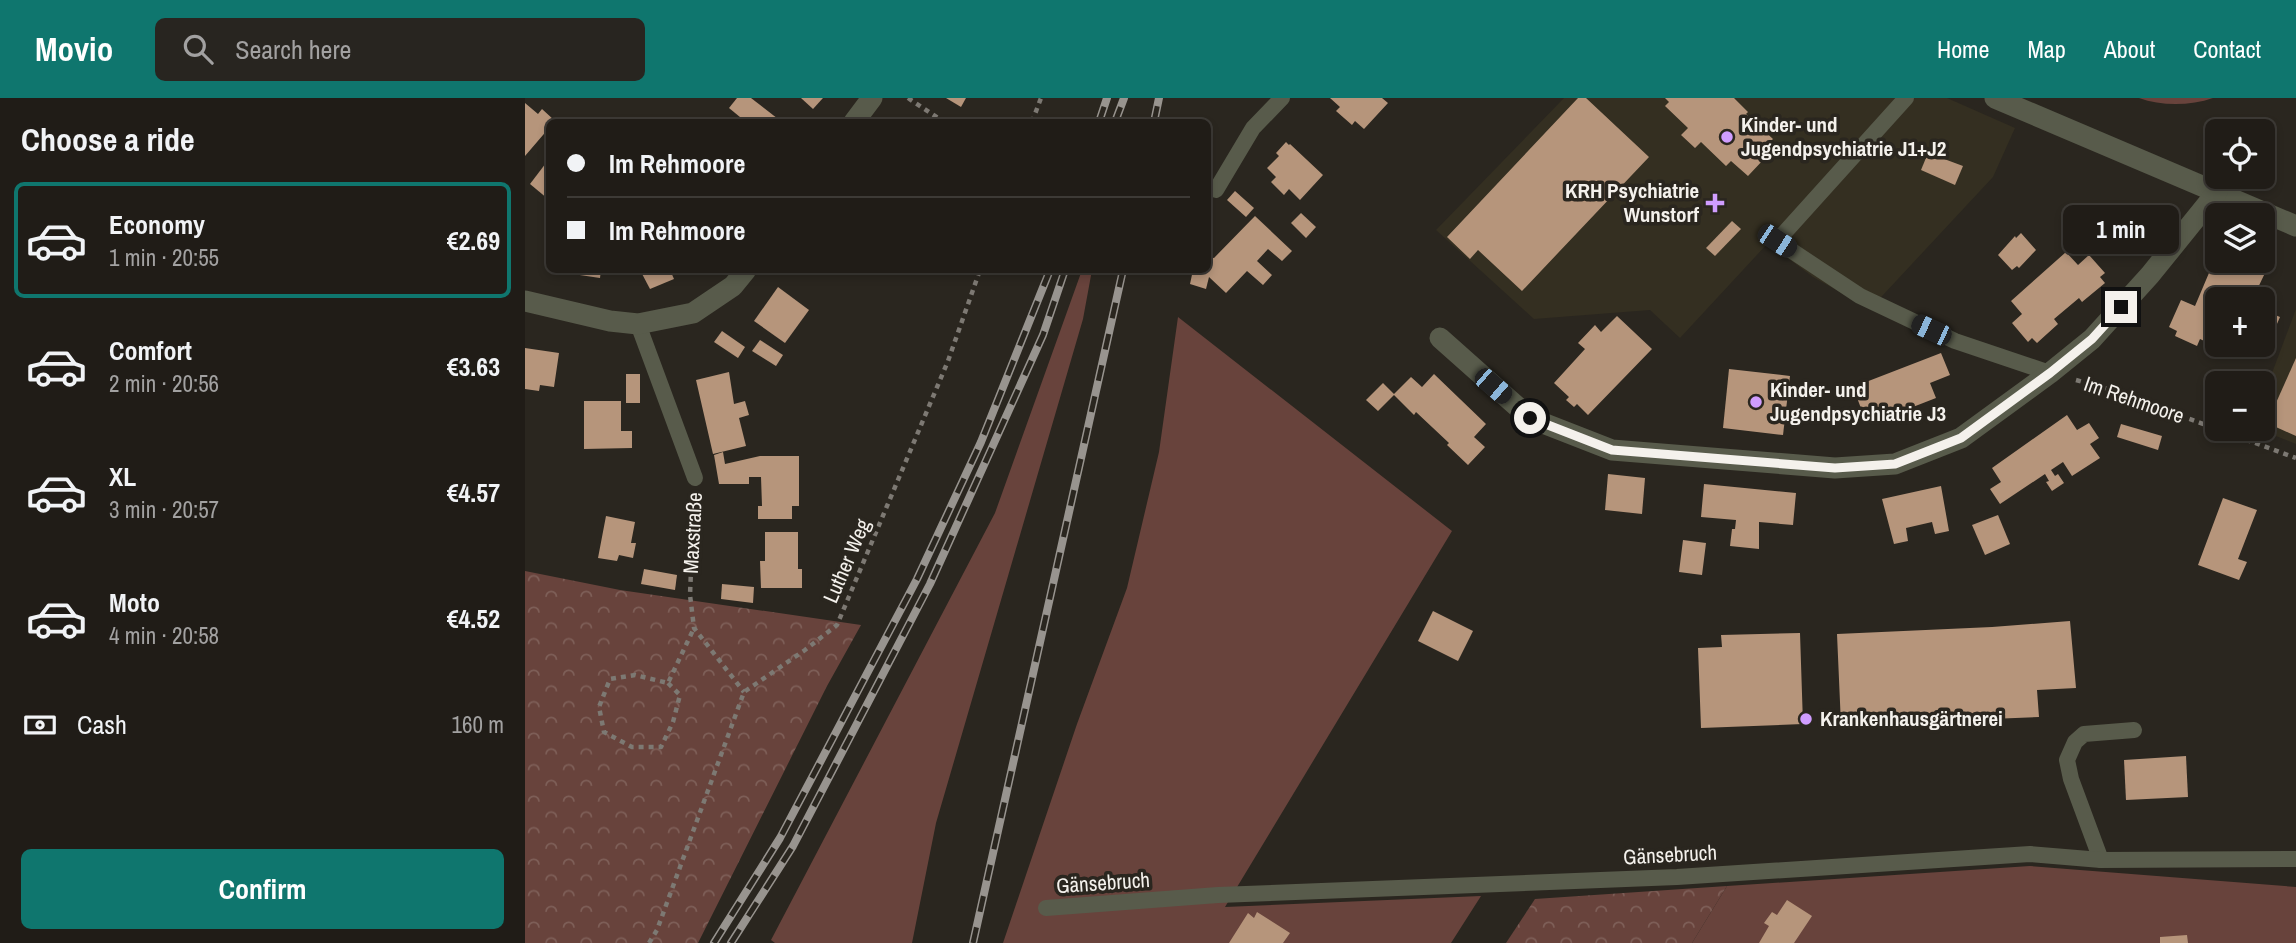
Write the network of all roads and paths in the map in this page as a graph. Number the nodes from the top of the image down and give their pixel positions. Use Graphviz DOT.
graph roads {
  1 [pos="872,98"];
  2 [pos="908,98"];
  3 [pos="1041,98"];
  4 [pos="1282,98"];
  5 [pos="1906,98"];
  6 [pos="1995,98"];
  7 [pos="856,119"];
  8 [pos="940,119"];
  9 [pos="1033,119"];
  10 [pos="1216,191"];
  11 [pos="2217,192"];
  12 [pos="2296,226"];
  13 [pos="744,273"];
  14 [pos="979,273"];
  15 [pos="525,301"];
  16 [pos="639,324"];
  17 [pos="1440,338"];
  18 [pos="2050,373"];
  19 [pos="2296,458"];
  20 [pos="695,478"];
  21 [pos="694,628"];
  22 [pos="668,683"];
  23 [pos="744,692"];
  24 [pos="2134,730"];
  25 [pos="2296,859"];
  26 [pos="2101,860"];
  27 [pos="1046,908"];
  28 [pos="649,943"];
  1 -- 7 [label="street"];
  2 -- 8 [label="path"];
  3 -- 9 [label="path"];
  4 -- 10 [label="lane"];
  5 -- 18 [label="lane"];
  6 -- 11 [label="street"];
  11 -- 12 [label="street"];
  11 -- 18 [label="street, Im Rehmoore"];
  13 -- 16 [label="street"];
  14 -- 23 [label="path, Luther Weg"];
  15 -- 16 [label="street"];
  16 -- 20 [label="lane, Maxstraße"];
  17 -- 18 [label="street, Im Rehmoore"];
  18 -- 19 [label="path, Im Rehmoore"];
  20 -- 21 [label="path, Maxstraße"];
  21 -- 22 [label="path"];
  21 -- 23 [label="path"];
  22 -- 22 [label="path"];
  23 -- 28 [label="path"];
  24 -- 26 [label="lane"];
  25 -- 26 [label="lane, Gänsebruch"];
  26 -- 27 [label="lane, Gänsebruch"];
}
